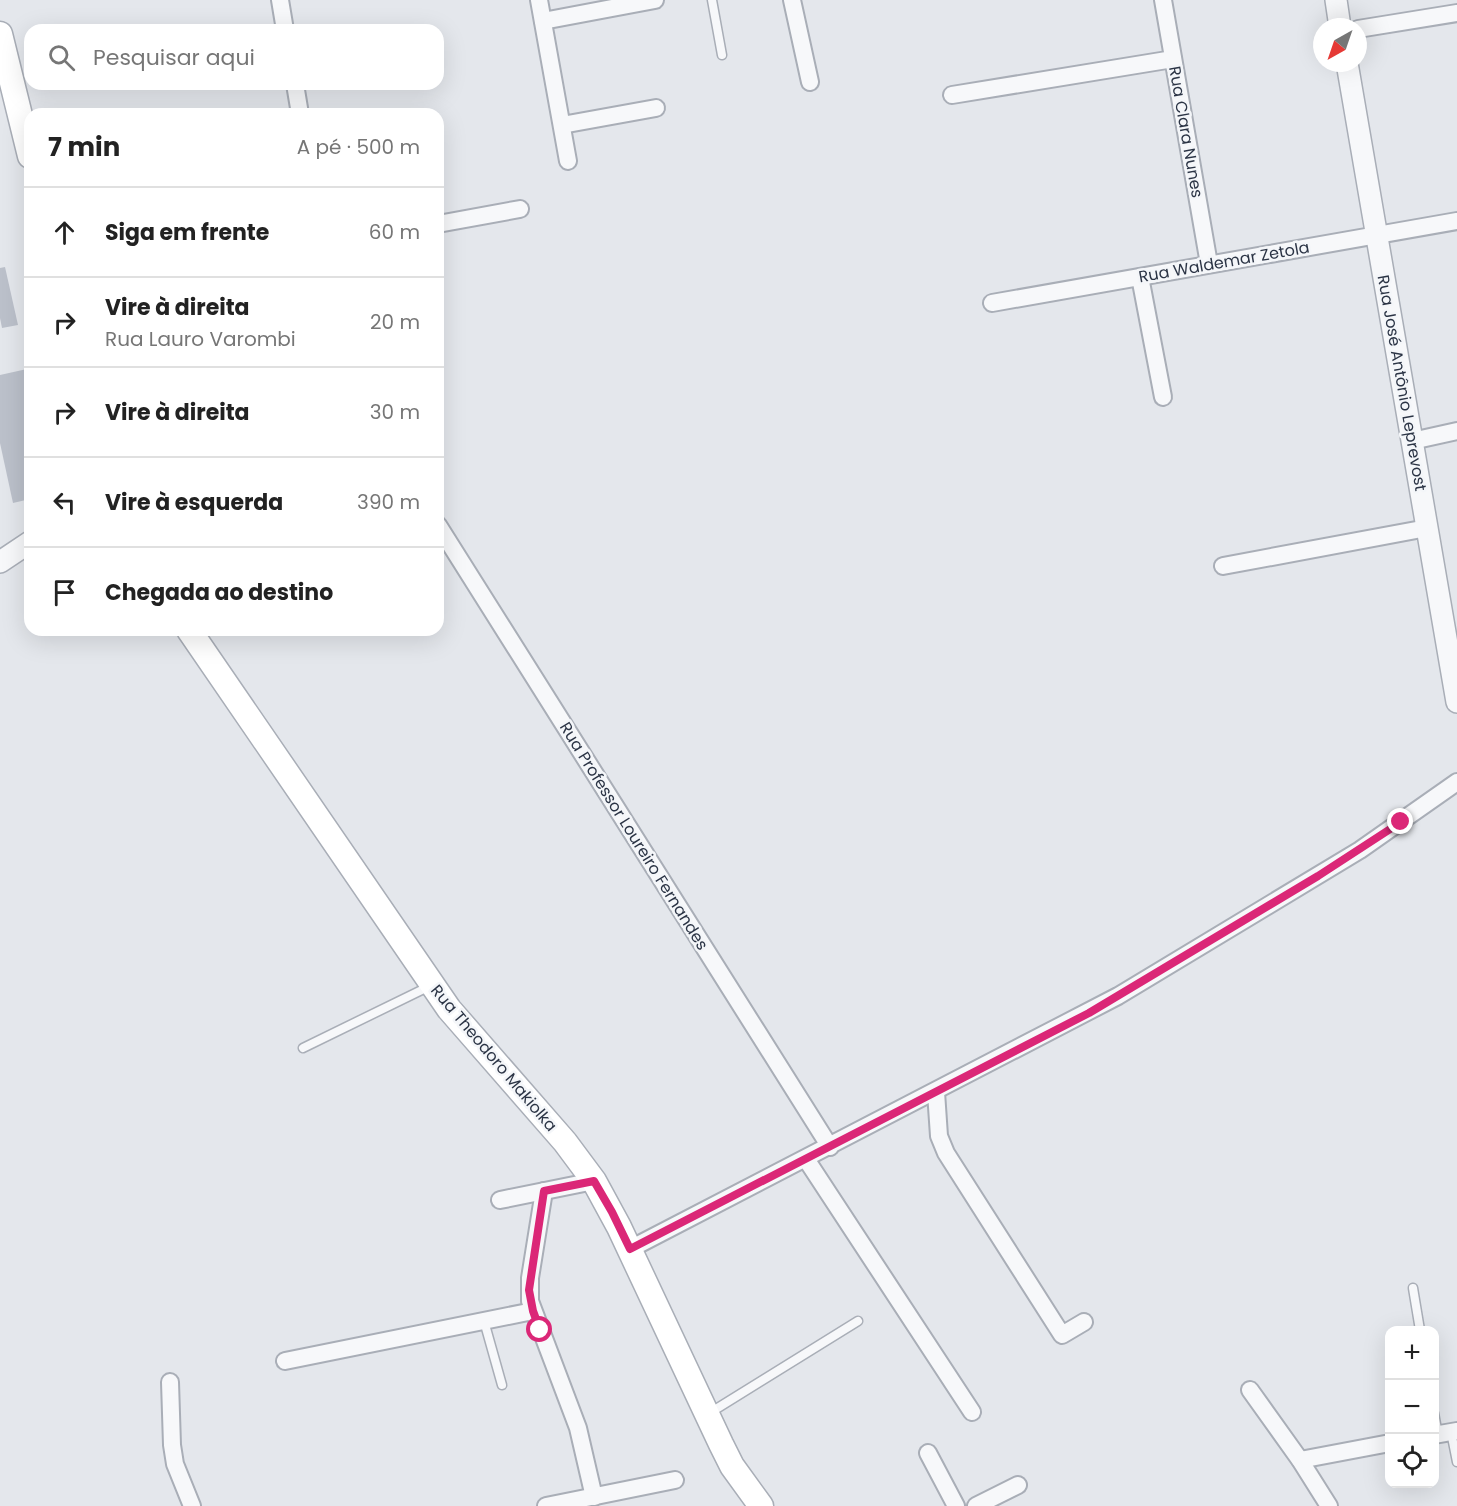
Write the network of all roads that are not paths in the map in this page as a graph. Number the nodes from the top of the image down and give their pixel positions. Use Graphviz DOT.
graph roads {
  1 [pos="280,0"];
  2 [pos="539,0"];
  3 [pos="655,0"];
  4 [pos="712,0"];
  5 [pos="792,0"];
  6 [pos="1163,0"];
  7 [pos="1336,0"];
  8 [pos="1457,13"];
  9 [pos="1339,18"];
  10 [pos="543,21"];
  11 [pos="284,24"];
  12 [pos="1367,28"];
  13 [pos="0,34"];
  14 [pos="722,55"];
  15 [pos="1173,59"];
  16 [pos="1349,72"];
  17 [pos="810,82"];
  18 [pos="296,90"];
  19 [pos="952,95"];
  20 [pos="299,108"];
  21 [pos="656,108"];
  22 [pos="562,125"];
  23 [pos="24,131"];
  24 [pos="568,161"];
  25 [pos="520,209"];
  26 [pos="1457,221"];
  27 [pos="444,223"];
  28 [pos="1376,235"];
  29 [pos="1209,264"];
  30 [pos="1140,277"];
  31 [pos="992,303"];
  32 [pos="1163,397"];
  33 [pos="1457,431"];
  34 [pos="1412,441"];
  35 [pos="1427,528"];
  36 [pos="444,535"];
  37 [pos="24,546"];
  38 [pos="0,562"];
  39 [pos="1223,567"];
  40 [pos="193,636"];
  41 [pos="1457,702"];
  42 [pos="1457,782"];
  43 [pos="432,986"];
  44 [pos="303,1048"];
  45 [pos="936,1092"];
  46 [pos="830,1147"];
  47 [pos="806,1159"];
  48 [pos="594,1181"];
  49 [pos="544,1191"];
  50 [pos="500,1200"];
  51 [pos="630,1249"];
  52 [pos="1413,1288"];
  53 [pos="533,1311"];
  54 [pos="484,1321"];
  55 [pos="858,1321"];
  56 [pos="1084,1322"];
  57 [pos="1419,1326"];
  58 [pos="285,1361"];
  59 [pos="170,1382"];
  60 [pos="502,1385"];
  61 [pos="1250,1390"];
  62 [pos="972,1412"];
  63 [pos="706,1415"];
  64 [pos="1445,1433"];
  65 [pos="1385,1444"];
  66 [pos="928,1453"];
  67 [pos="1300,1460"];
  68 [pos="1457,1462"];
  69 [pos="675,1480"];
  70 [pos="1018,1485"];
  71 [pos="594,1497"];
  72 [pos="192,1506"];
  73 [pos="546,1506"];
  74 [pos="761,1506"];
  75 [pos="956,1506"];
  76 [pos="976,1506"];
  77 [pos="1329,1506"];
  1 -- 11 [label="street"];
  2 -- 10 [label="street"];
  3 -- 10 [label="street"];
  4 -- 14 [label="lane"];
  5 -- 17 [label="street"];
  6 -- 15 [label="street, Rua Clara Nunes"];
  7 -- 9 [label="street"];
  8 -- 12 [label="street"];
  10 -- 22 [label="street"];
  13 -- 23 [label="main road"];
  15 -- 19 [label="street"];
  15 -- 29 [label="street, Rua Clara Nunes"];
  16 -- 28 [label="street, Rua José Antônio Leprevost"];
  18 -- 20 [label="street"];
  21 -- 22 [label="street"];
  22 -- 24 [label="street"];
  25 -- 27 [label="street"];
  26 -- 28 [label="street, Rua Waldemar Zetola"];
  28 -- 29 [label="street, Rua Waldemar Zetola"];
  28 -- 34 [label="street, Rua José Antônio Leprevost"];
  29 -- 30 [label="street, Rua Waldemar Zetola"];
  30 -- 31 [label="street, Rua Waldemar Zetola"];
  30 -- 32 [label="street"];
  33 -- 34 [label="street"];
  34 -- 35 [label="street, Rua José Antônio Leprevost"];
  35 -- 39 [label="street"];
  35 -- 41 [label="street, Rua José Antônio Leprevost"];
  36 -- 46 [label="street, Rua Professor Loureiro Fernandes"];
  37 -- 38 [label="street"];
  40 -- 43 [label="main road, Rua Theodoro Makiolka"];
  42 -- 45 [label="street"];
  43 -- 44 [label="lane"];
  43 -- 48 [label="main road, Rua Theodoro Makiolka"];
  45 -- 46 [label="street"];
  45 -- 56 [label="street"];
  46 -- 47 [label="street"];
  47 -- 51 [label="street"];
  47 -- 62 [label="street"];
  48 -- 49 [label="street"];
  48 -- 51 [label="main road, Rua Theodoro Makiolka"];
  49 -- 50 [label="street"];
  49 -- 53 [label="street"];
  51 -- 63 [label="main road, Rua Theodoro Makiolka"];
  52 -- 57 [label="lane"];
  53 -- 54 [label="street"];
  53 -- 71 [label="street"];
  54 -- 58 [label="street"];
  54 -- 60 [label="lane"];
  55 -- 63 [label="lane"];
  59 -- 72 [label="street"];
  61 -- 67 [label="street"];
  63 -- 74 [label="main road, Rua Theodoro Makiolka"];
  64 -- 68 [label="lane"];
  65 -- 67 [label="street"];
  66 -- 75 [label="street"];
  67 -- 77 [label="street"];
  69 -- 71 [label="street"];
  70 -- 76 [label="street"];
  71 -- 73 [label="street"];
}
